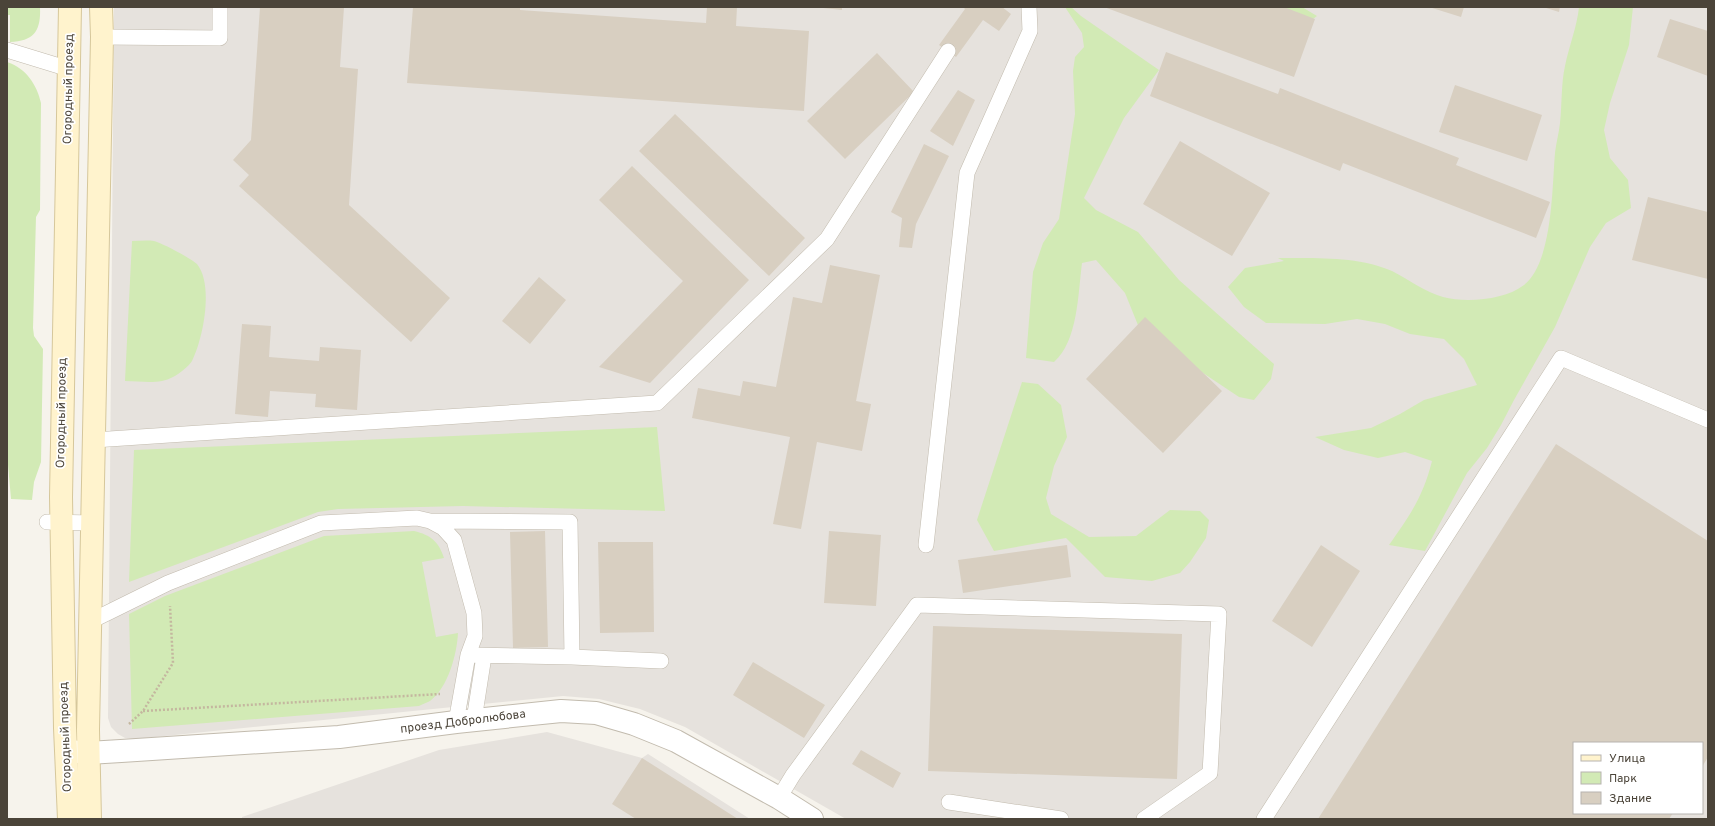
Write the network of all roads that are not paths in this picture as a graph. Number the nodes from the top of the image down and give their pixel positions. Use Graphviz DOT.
graph roads {
  1 [pos="70,7"];
  2 [pos="101,7"];
  3 [pos="220,7"];
  4 [pos="1029,7"];
  5 [pos="102,38"];
  6 [pos="7,50"];
  7 [pos="948,51"];
  8 [pos="69,69"];
  9 [pos="1708,420"];
  10 [pos="94,440"];
  11 [pos="430,521"];
  12 [pos="54,522"];
  13 [pos="93,523"];
  14 [pos="926,544"];
  15 [pos="91,621"];
  16 [pos="468,655"];
  17 [pos="484,656"];
  18 [pos="572,657"];
  19 [pos="661,661"];
  20 [pos="465,721"];
  21 [pos="66,751"];
  22 [pos="88,752"];
  23 [pos="779,798"];
  24 [pos="949,802"];
  25 [pos="69,819"];
  26 [pos="90,819"];
  27 [pos="812,819"];
  28 [pos="1061,819"];
  29 [pos="1144,819"];
  30 [pos="1264,819"];
  1 -- 8 [label="main road, Огородный проезд"];
  2 -- 5 [label="main road, Огородный проезд"];
  3 -- 5 [label="lane"];
  4 -- 14 [label="lane"];
  5 -- 10 [label="main road, Огородный проезд"];
  6 -- 8 [label="lane"];
  7 -- 10 [label="lane"];
  8 -- 12 [label="main road, Огородный проезд"];
  9 -- 30 [label="lane"];
  10 -- 13 [label="main road, Огородный проезд"];
  11 -- 15 [label="lane"];
  11 -- 16 [label="lane"];
  11 -- 18 [label="lane"];
  12 -- 13 [label="lane"];
  12 -- 21 [label="main road, Огородный проезд"];
  13 -- 15 [label="main road, Огородный проезд"];
  15 -- 22 [label="main road, Огородный проезд"];
  16 -- 17 [label="lane"];
  16 -- 20 [label="lane"];
  17 -- 18 [label="lane"];
  17 -- 20 [label="lane"];
  18 -- 19 [label="lane"];
  20 -- 22 [label="street, проезд Добролюбова"];
  20 -- 23 [label="street, проезд Добролюбова"];
  21 -- 22 [label="street, проезд Добролюбова"];
  21 -- 25 [label="main road, Огородный проезд"];
  22 -- 26 [label="main road, Огородный проезд"];
  23 -- 27 [label="street, проезд Добролюбова"];
  23 -- 29 [label="lane"];
  24 -- 28 [label="lane"];
}
